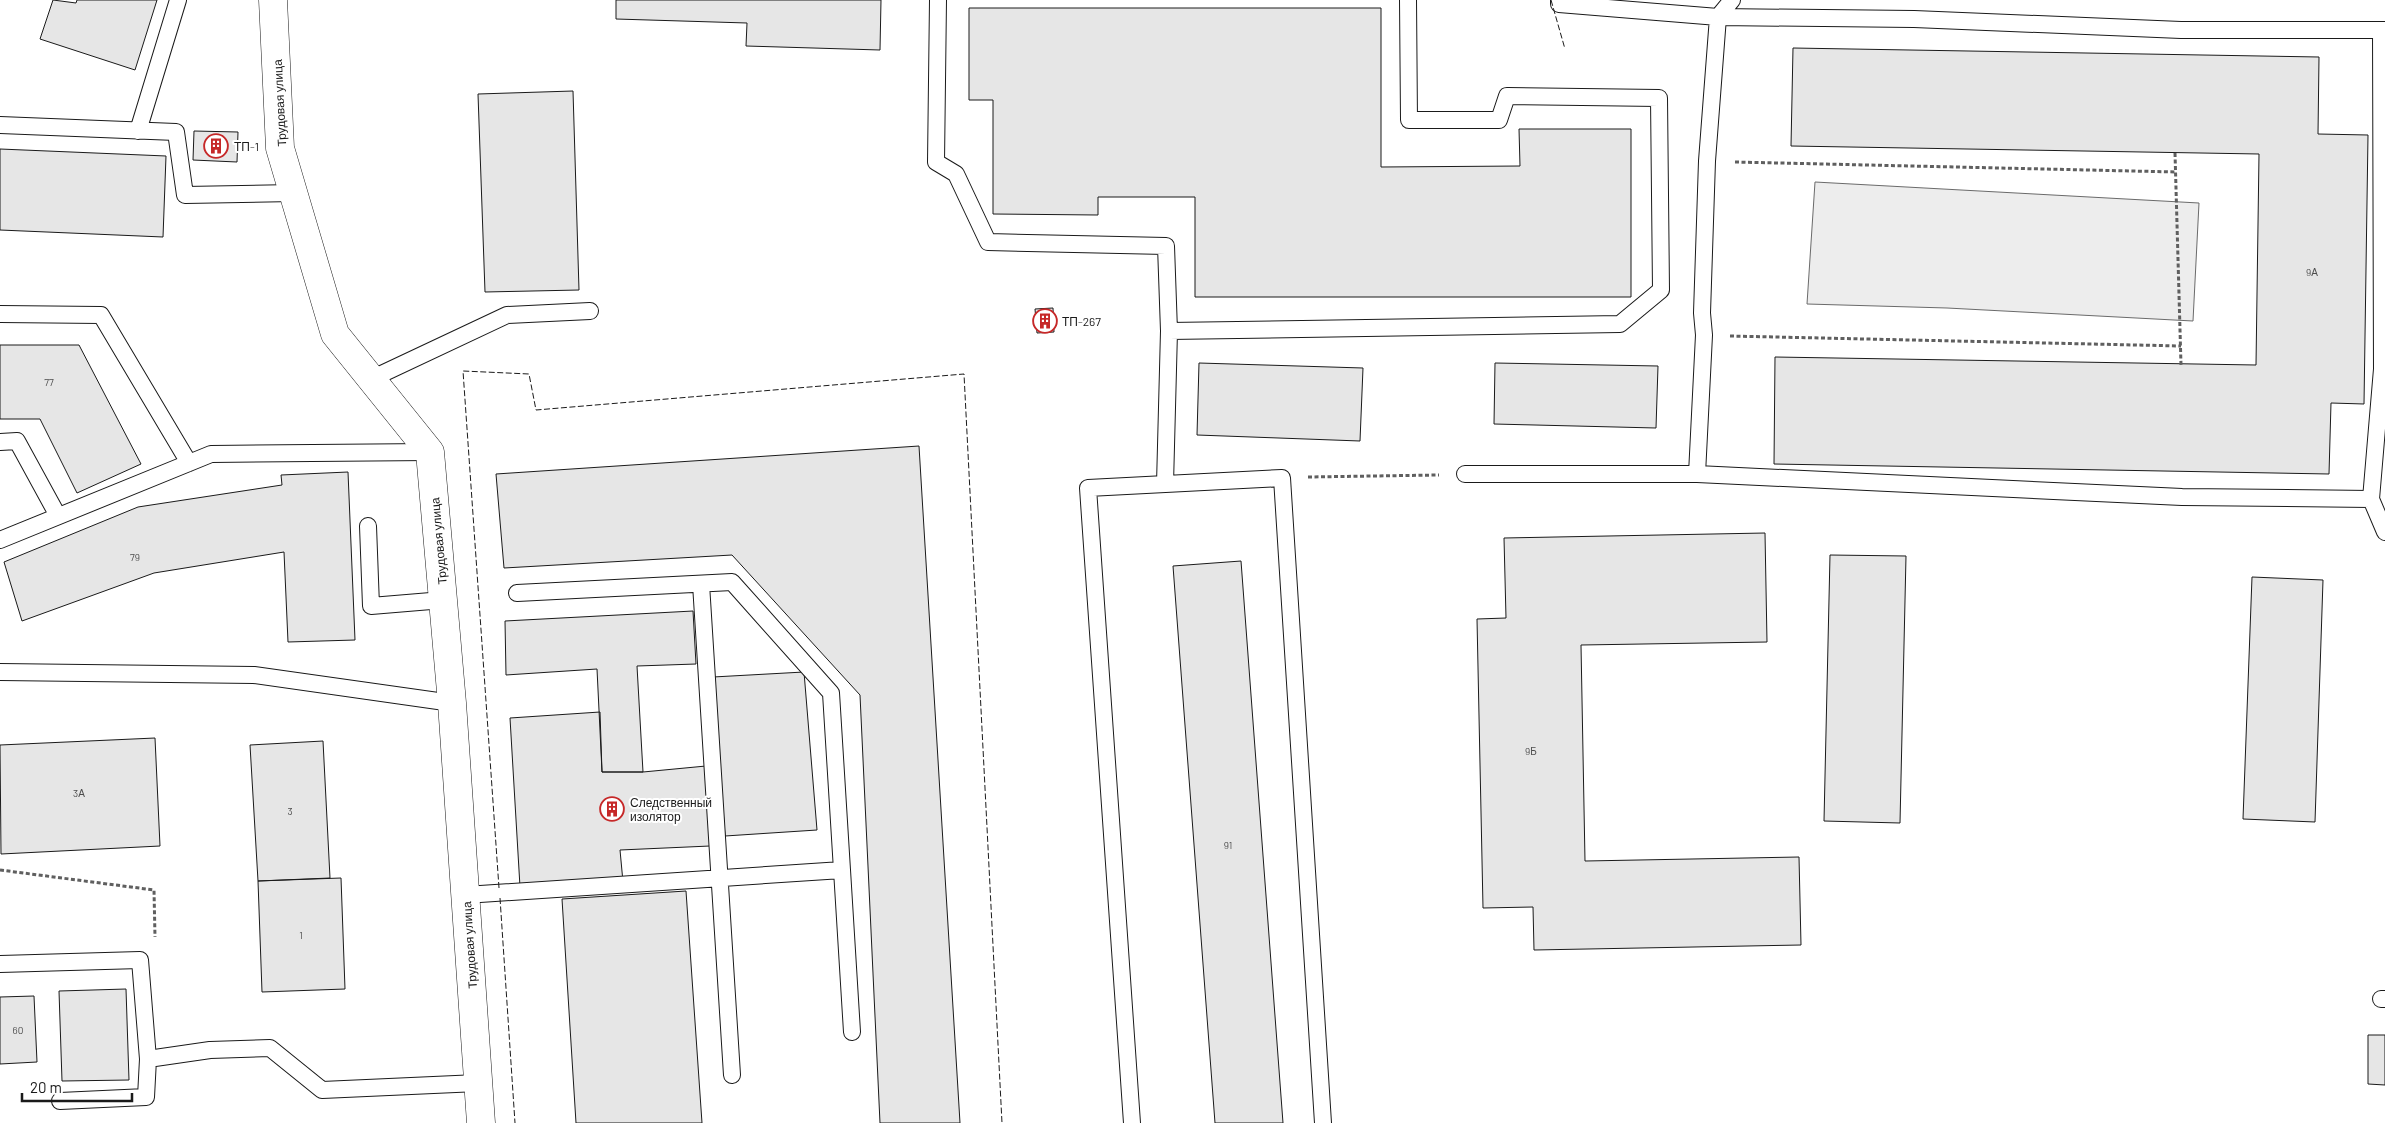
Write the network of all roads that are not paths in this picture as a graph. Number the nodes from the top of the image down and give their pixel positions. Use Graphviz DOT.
graph roads {
  1 [pos="178,0"];
  2 [pos="273,0"];
  3 [pos="938,0"];
  4 [pos="1408,0"];
  5 [pos="1559,0"];
  6 [pos="1732,0"];
  7 [pos="1718,17"];
  8 [pos="2383,30"];
  9 [pos="0,125"];
  10 [pos="138,131"];
  11 [pos="294,193"];
  12 [pos="590,311"];
  13 [pos="0,314"];
  14 [pos="1169,331"];
  15 [pos="371,379"];
  16 [pos="0,442"];
  17 [pos="430,452"];
  18 [pos="189,463"];
  19 [pos="1465,474"];
  20 [pos="1703,474"];
  21 [pos="1165,484"];
  22 [pos="2371,499"];
  23 [pos="58,516"];
  24 [pos="368,526"];
  25 [pos="2385,532"];
  26 [pos="0,540"];
  27 [pos="701,584"];
  28 [pos="517,593"];
  29 [pos="443,600"];
  30 [pos="0,672"];
  31 [pos="452,703"];
  32 [pos="842,870"];
  33 [pos="719,878"];
  34 [pos="465,895"];
  35 [pos="0,964"];
  36 [pos="852,1032"];
  37 [pos="148,1059"];
  38 [pos="732,1075"];
  39 [pos="478,1082"];
  40 [pos="60,1101"];
  41 [pos="481,1123"];
  42 [pos="1132,1123"];
  43 [pos="1323,1123"];
  1 -- 10 [label="lane"];
  2 -- 11 [label="street, Трудовая улица"];
  3 -- 14 [label="lane"];
  4 -- 14 [label="lane"];
  5 -- 7 [label="lane"];
  6 -- 7 [label="lane"];
  7 -- 8 [label="lane"];
  7 -- 20 [label="lane"];
  8 -- 22 [label="lane"];
  9 -- 10 [label="lane"];
  10 -- 11 [label="lane"];
  11 -- 15 [label="street, Трудовая улица"];
  12 -- 15 [label="lane"];
  13 -- 18 [label="lane"];
  14 -- 21 [label="lane"];
  15 -- 17 [label="street, Трудовая улица"];
  16 -- 23 [label="lane"];
  17 -- 18 [label="lane"];
  17 -- 29 [label="street, Трудовая улица"];
  18 -- 23 [label="lane"];
  19 -- 20 [label="lane"];
  20 -- 22 [label="lane"];
  21 -- 42 [label="lane"];
  21 -- 43 [label="lane"];
  22 -- 25 [label="lane"];
  23 -- 26 [label="lane"];
  24 -- 29 [label="lane"];
  27 -- 28 [label="lane"];
  27 -- 32 [label="lane"];
  27 -- 33 [label="lane"];
  29 -- 31 [label="street, Трудовая улица"];
  30 -- 31 [label="lane"];
  31 -- 34 [label="street, Трудовая улица"];
  32 -- 33 [label="lane"];
  32 -- 36 [label="lane"];
  33 -- 34 [label="lane"];
  33 -- 38 [label="lane"];
  34 -- 39 [label="street, Трудовая улица"];
  35 -- 37 [label="lane"];
  37 -- 39 [label="lane"];
  37 -- 40 [label="lane"];
  39 -- 41 [label="street, Трудовая улица"];
}
